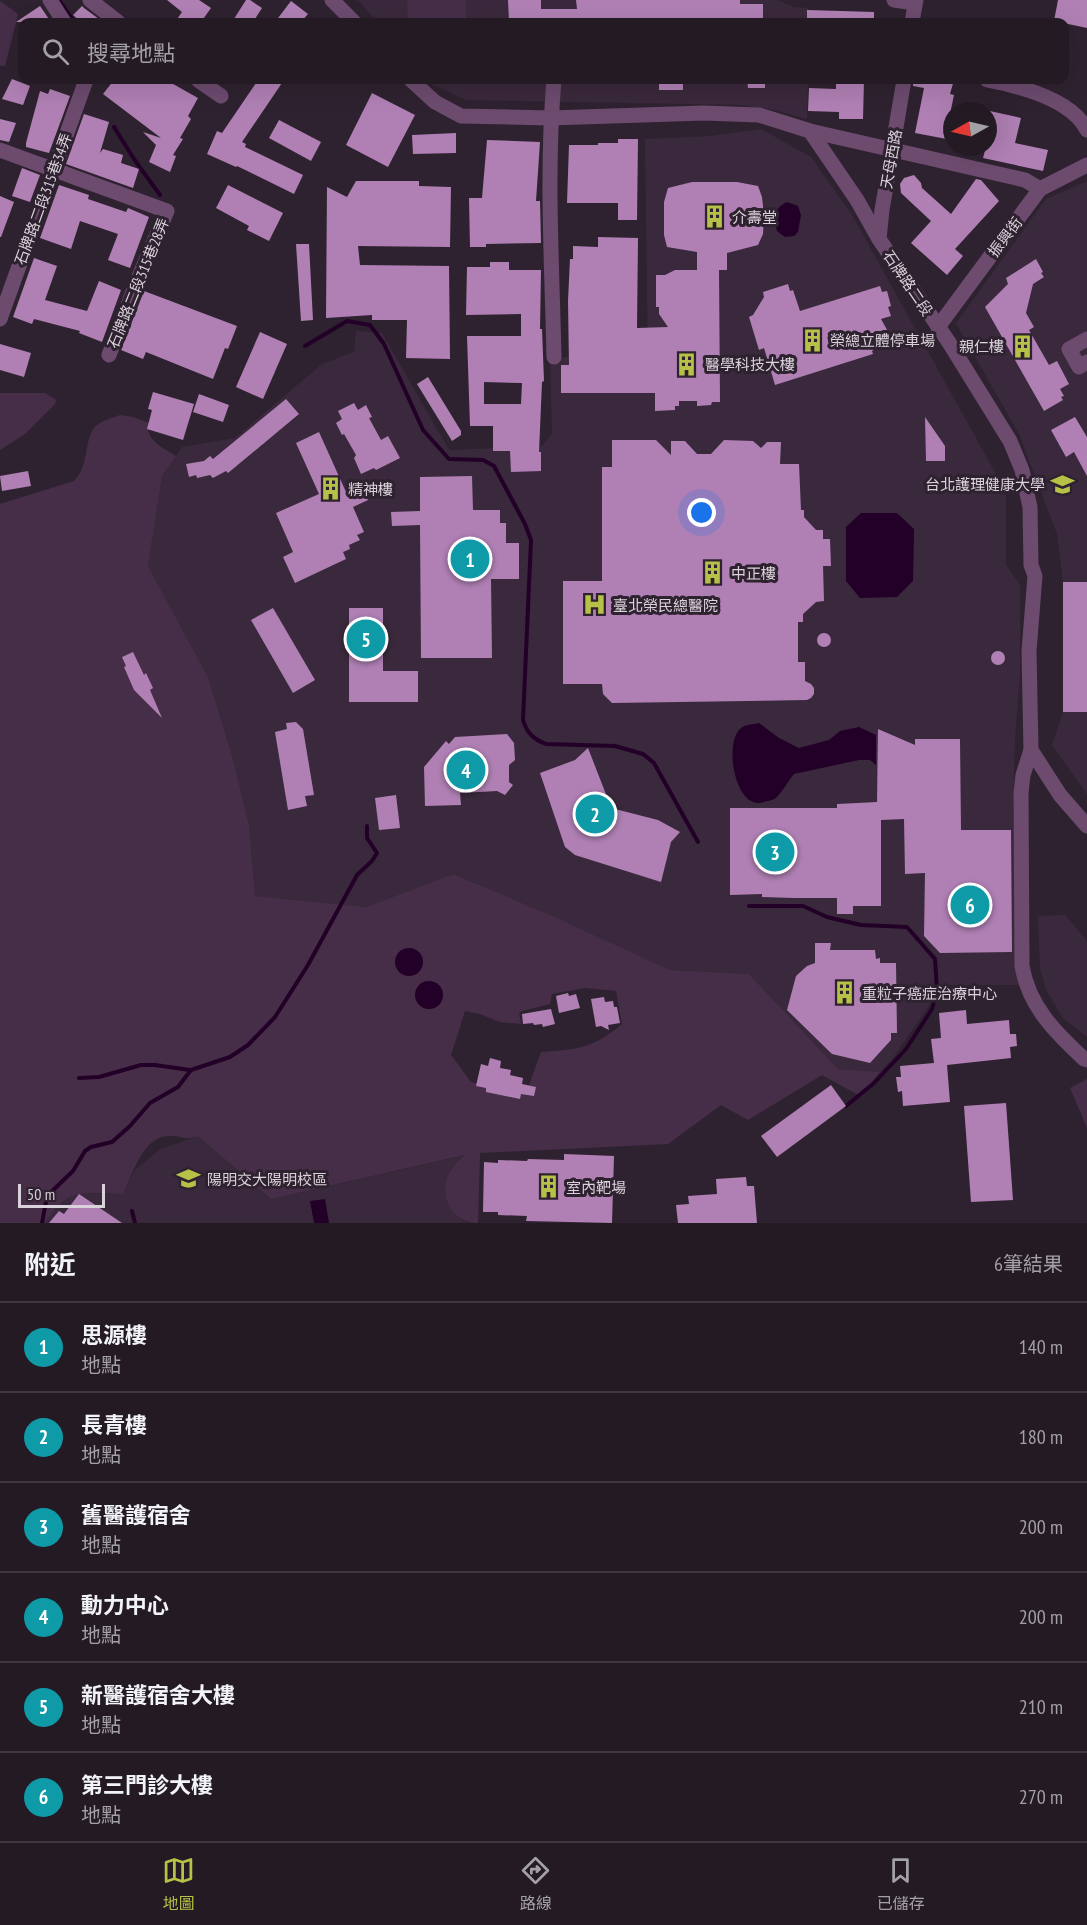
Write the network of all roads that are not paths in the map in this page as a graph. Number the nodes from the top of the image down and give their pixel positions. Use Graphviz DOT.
graph roads {
  1 [pos="50,0"];
  2 [pos="90,0"];
  3 [pos="332,0"];
  4 [pos="894,0"];
  5 [pos="916,1"];
  6 [pos="61,18"];
  7 [pos="113,18"];
  8 [pos="350,18"];
  9 [pos="913,18"];
  10 [pos="85,84"];
  11 [pos="204,84"];
  12 [pos="415,84"];
  13 [pos="554,84"];
  14 [pos="903,84"];
  15 [pos="1018,84"];
  16 [pos="221,96"];
  17 [pos="550,118"];
  18 [pos="1087,130"];
  19 [pos="810,131"];
  20 [pos="0,150"];
  21 [pos="892,151"];
  22 [pos="1087,165"];
  23 [pos="53,170"];
  24 [pos="1040,189"];
  25 [pos="879,239"];
  26 [pos="0,319"];
  27 [pos="938,327"];
  28 [pos="1087,339"];
  29 [pos="109,355"];
  30 [pos="554,357"];
  31 [pos="1087,362"];
  32 [pos="1031,750"];
  33 [pos="1087,826"];
  34 [pos="1086,1060"];
  1 -- 6 [label="street"];
  2 -- 7 [label="street"];
  3 -- 8 [label="street"];
  4 -- 5 [label="street"];
  5 -- 9 [label="street"];
  10 -- 23 [label="street, 石牌路二段315巷34弄"];
  11 -- 16 [label="street"];
  12 -- 17 [label="street"];
  13 -- 17 [label="street"];
  14 -- 21 [label="street, 天母西路"];
  15 -- 18 [label="street"];
  17 -- 19 [label="street"];
  17 -- 30 [label="street"];
  19 -- 21 [label="street"];
  19 -- 25 [label="street, 石牌路二段"];
  20 -- 23 [label="street"];
  21 -- 24 [label="street"];
  21 -- 25 [label="street, 天母西路"];
  22 -- 24 [label="street, 振興街"];
  23 -- 26 [label="street, 石牌路二段315巷34弄"];
  23 -- 29 [label="street, 石牌路二段315巷28弄"];
  24 -- 27 [label="street, 振興街"];
  25 -- 27 [label="street, 石牌路二段"];
  27 -- 32 [label="street, 石牌路二段"];
  28 -- 31 [label="street"];
  32 -- 33 [label="street"];
  32 -- 34 [label="street"];
}
